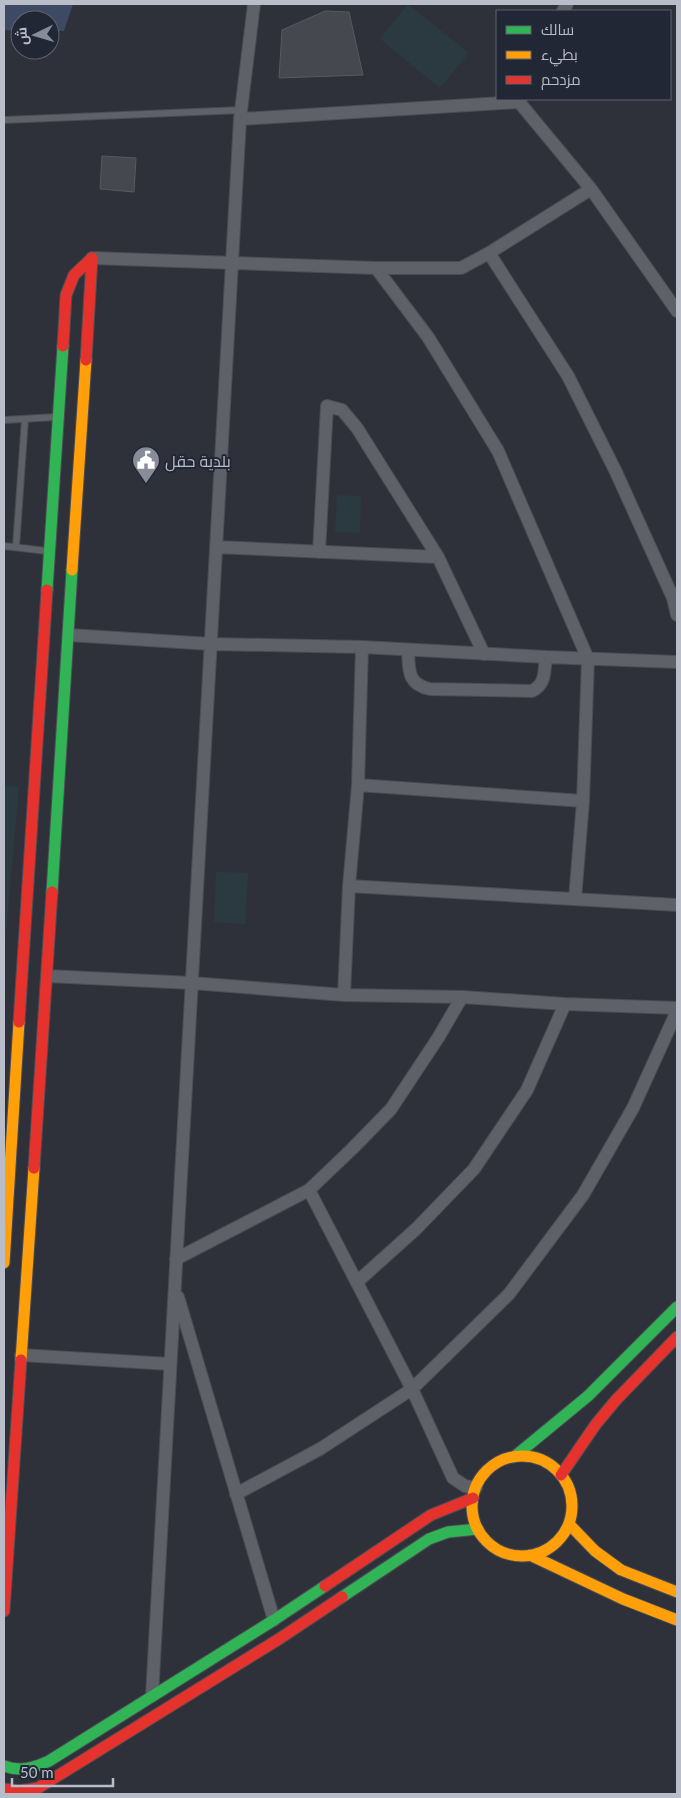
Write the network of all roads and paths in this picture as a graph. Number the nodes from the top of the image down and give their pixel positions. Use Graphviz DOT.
graph roads {
  1 [pos="254,4"];
  2 [pos="520,100"];
  3 [pos="241,115"];
  4 [pos="4,120"];
  5 [pos="591,189"];
  6 [pos="489,253"];
  7 [pos="92,258"];
  8 [pos="232,262"];
  9 [pos="376,268"];
  10 [pos="70,286"];
  11 [pos="89,289"];
  12 [pos="676,306"];
  13 [pos="58,417"];
  14 [pos="25,419"];
  15 [pos="4,420"];
  16 [pos="56,437"];
  17 [pos="80,438"];
  18 [pos="4,546"];
  19 [pos="16,547"];
  20 [pos="216,547"];
  21 [pos="49,551"];
  22 [pos="319,552"];
  23 [pos="438,557"];
  24 [pos="677,615"];
  25 [pos="69,635"];
  26 [pos="211,644"];
  27 [pos="362,646"];
  28 [pos="408,650"];
  29 [pos="484,654"];
  30 [pos="546,658"];
  31 [pos="588,659"];
  32 [pos="677,662"];
  33 [pos="358,785"];
  34 [pos="583,801"];
  35 [pos="349,886"];
  36 [pos="575,899"];
  37 [pos="677,905"];
  38 [pos="47,976"];
  39 [pos="192,983"];
  40 [pos="344,995"];
  41 [pos="462,997"];
  42 [pos="565,1004"];
  43 [pos="677,1009"];
  44 [pos="308,1190"];
  45 [pos="176,1259"];
  46 [pos="4,1262"];
  47 [pos="356,1282"];
  48 [pos="175,1286"];
  49 [pos="677,1307"];
  50 [pos="677,1337"];
  51 [pos="21,1355"];
  52 [pos="170,1364"];
  53 [pos="412,1390"];
  54 [pos="514,1457"];
  55 [pos="561,1474"];
  56 [pos="475,1493"];
  57 [pos="236,1494"];
  58 [pos="569,1524"];
  59 [pos="478,1529"];
  60 [pos="530,1556"];
  61 [pos="677,1592"];
  62 [pos="4,1611"];
  63 [pos="274,1620"];
  64 [pos="677,1620"];
  65 [pos="152,1696"];
  66 [pos="4,1766"];
  67 [pos="24,1769"];
  68 [pos="4,1789"];
  69 [pos="29,1791"];
  1 -- 3 [label="street"];
  2 -- 3 [label="street"];
  2 -- 5 [label="street"];
  3 -- 4 [label="lane"];
  3 -- 8 [label="street"];
  5 -- 6 [label="street"];
  5 -- 12 [label="street"];
  6 -- 9 [label="street"];
  6 -- 24 [label="street"];
  7 -- 8 [label="street"];
  7 -- 10 [label="street"];
  7 -- 11 [label="street"];
  8 -- 9 [label="street"];
  8 -- 20 [label="street"];
  9 -- 31 [label="street"];
  10 -- 11 [label="street"];
  10 -- 13 [label="street"];
  11 -- 17 [label="street"];
  13 -- 14 [label="lane"];
  13 -- 16 [label="street"];
  14 -- 15 [label="lane"];
  14 -- 19 [label="lane"];
  16 -- 17 [label="street"];
  16 -- 21 [label="street"];
  17 -- 25 [label="street"];
  18 -- 19 [label="lane"];
  19 -- 21 [label="lane"];
  20 -- 22 [label="street"];
  20 -- 26 [label="street"];
  21 -- 46 [label="street"];
  22 -- 23 [label="street"];
  22 -- 23 [label="street"];
  23 -- 29 [label="street"];
  25 -- 26 [label="street"];
  25 -- 38 [label="street"];
  26 -- 27 [label="street"];
  26 -- 39 [label="street"];
  27 -- 28 [label="street"];
  27 -- 33 [label="street"];
  28 -- 29 [label="street"];
  28 -- 30 [label="street"];
  29 -- 30 [label="street"];
  30 -- 31 [label="street"];
  31 -- 32 [label="street"];
  31 -- 34 [label="street"];
  33 -- 34 [label="street"];
  33 -- 35 [label="street"];
  34 -- 36 [label="street"];
  35 -- 36 [label="street"];
  35 -- 40 [label="street"];
  36 -- 37 [label="street"];
  38 -- 39 [label="street"];
  38 -- 51 [label="street"];
  39 -- 40 [label="street"];
  39 -- 45 [label="street"];
  40 -- 41 [label="street"];
  41 -- 42 [label="street"];
  41 -- 44 [label="street"];
  42 -- 43 [label="street"];
  42 -- 47 [label="street"];
  43 -- 53 [label="street"];
  44 -- 45 [label="street"];
  44 -- 47 [label="street"];
  45 -- 48 [label="street"];
  47 -- 53 [label="street"];
  48 -- 52 [label="street"];
  48 -- 57 [label="street"];
  49 -- 54 [label="street"];
  50 -- 55 [label="street"];
  51 -- 52 [label="street"];
  51 -- 62 [label="street"];
  52 -- 65 [label="street"];
  53 -- 56 [label="street"];
  53 -- 57 [label="street"];
  54 -- 55 [label="street"];
  54 -- 56 [label="street"];
  55 -- 58 [label="street"];
  56 -- 59 [label="street"];
  56 -- 63 [label="street"];
  57 -- 63 [label="street"];
  58 -- 60 [label="street"];
  58 -- 61 [label="street"];
  59 -- 60 [label="street"];
  59 -- 69 [label="street"];
  60 -- 64 [label="street"];
  63 -- 65 [label="street"];
  65 -- 67 [label="street"];
  66 -- 67 [label="street"];
  67 -- 69 [label="street"];
  68 -- 69 [label="street"];
}
